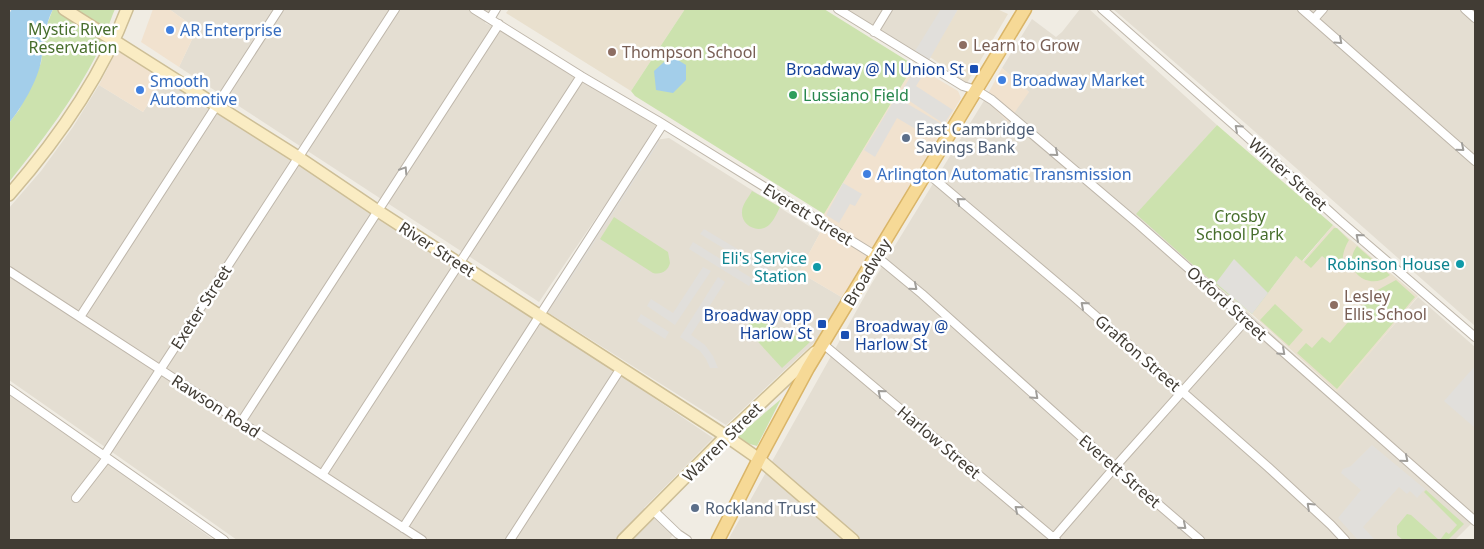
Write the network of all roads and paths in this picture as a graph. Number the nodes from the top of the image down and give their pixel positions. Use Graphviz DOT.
graph roads {
  1 [pos="64,9"];
  2 [pos="127,9"];
  3 [pos="280,9"];
  4 [pos="394,9"];
  5 [pos="474,9"];
  6 [pos="496,9"];
  7 [pos="838,9"];
  8 [pos="888,9"];
  9 [pos="1024,9"];
  10 [pos="1102,9"];
  11 [pos="1302,9"];
  12 [pos="1323,9"];
  13 [pos="1465,9"];
  14 [pos="1475,18"];
  15 [pos="490,19"];
  16 [pos="1314,19"];
  17 [pos="499,24"];
  18 [pos="874,32"];
  19 [pos="114,40"];
  20 [pos="581,76"];
  21 [pos="976,90"];
  22 [pos="217,106"];
  23 [pos="663,124"];
  24 [pos="298,157"];
  25 [pos="1475,161"];
  26 [pos="926,172"];
  27 [pos="9,195"];
  28 [pos="378,211"];
  29 [pos="876,256"];
  30 [pos="459,263"];
  31 [pos="9,271"];
  32 [pos="540,316"];
  33 [pos="80,317"];
  34 [pos="1246,320"];
  35 [pos="1475,337"];
  36 [pos="823,344"];
  37 [pos="621,368"];
  38 [pos="161,370"];
  39 [pos="9,389"];
  40 [pos="1182,392"];
  41 [pos="241,422"];
  42 [pos="726,436"];
  43 [pos="106,457"];
  44 [pos="759,459"];
  45 [pos="1115,467"];
  46 [pos="322,475"];
  47 [pos="76,498"];
  48 [pos="654,511"];
  49 [pos="1475,521"];
  50 [pos="403,528"];
  51 [pos="224,540"];
  52 [pos="422,540"];
  53 [pos="510,540"];
  54 [pos="623,540"];
  55 [pos="687,540"];
  56 [pos="718,540"];
  57 [pos="853,540"];
  58 [pos="1054,540"];
  59 [pos="1200,540"];
  60 [pos="1345,540"];
  1 -- 19 [label="street, River Street"];
  2 -- 19 [label="street"];
  3 -- 22 [label="street"];
  4 -- 24 [label="street, Exeter Street"];
  5 -- 15 [label="street, Everett Street"];
  6 -- 15 [label="street"];
  7 -- 18 [label="street, Oxford Street"];
  8 -- 18 [label="street"];
  9 -- 21 [label="main road, Broadway"];
  35 -- 10 [label="street, Winter Street, one-way"];
  11 -- 16 [label="street"];
  12 -- 16 [label="street"];
  13 -- 14 [label="street"];
  15 -- 17 [label="street, Everett Street"];
  16 -- 25 [label="street, one-way"];
  17 -- 20 [label="street, Everett Street"];
  28 -- 17 [label="street, one-way"];
  18 -- 21 [label="street, Oxford Street"];
  19 -- 22 [label="street, River Street"];
  19 -- 27 [label="street"];
  20 -- 23 [label="street, Everett Street"];
  20 -- 30 [label="street"];
  21 -- 26 [label="main road, Broadway"];
  21 -- 34 [label="street, Oxford Street, one-way"];
  22 -- 24 [label="street, River Street"];
  22 -- 33 [label="street"];
  23 -- 29 [label="street, Everett Street"];
  23 -- 32 [label="street"];
  24 -- 28 [label="street, River Street"];
  24 -- 38 [label="street, Exeter Street"];
  26 -- 29 [label="main road, Broadway"];
  40 -- 26 [label="street, Grafton Street, one-way"];
  28 -- 30 [label="street, River Street"];
  28 -- 41 [label="street"];
  29 -- 36 [label="main road, Broadway"];
  29 -- 45 [label="street, Everett Street, one-way"];
  30 -- 32 [label="street, River Street"];
  30 -- 46 [label="street"];
  31 -- 33 [label="street, Rawson Road"];
  32 -- 37 [label="street, River Street"];
  32 -- 50 [label="street"];
  33 -- 38 [label="street, Rawson Road"];
  34 -- 40 [label="street"];
  34 -- 49 [label="street, Oxford Street, one-way"];
  36 -- 42 [label="street, Warren Street"];
  36 -- 44 [label="main road, Broadway"];
  58 -- 36 [label="street, Harlow Street, one-way"];
  37 -- 42 [label="street, River Street"];
  37 -- 53 [label="street"];
  38 -- 41 [label="street, Rawson Road"];
  38 -- 43 [label="street, Exeter Street"];
  39 -- 43 [label="street"];
  40 -- 45 [label="street"];
  60 -- 40 [label="street, Grafton Street, one-way"];
  41 -- 46 [label="street, Rawson Road"];
  42 -- 44 [label="street, River Street"];
  42 -- 48 [label="street, Warren Street"];
  43 -- 47 [label="street, Exeter Street"];
  43 -- 51 [label="street"];
  44 -- 56 [label="main road, Broadway"];
  44 -- 57 [label="street, River Street"];
  45 -- 58 [label="street"];
  45 -- 59 [label="street, Everett Street, one-way"];
  46 -- 50 [label="street, Rawson Road"];
  48 -- 54 [label="street, Warren Street"];
  48 -- 55 [label="street"];
  50 -- 52 [label="street, Rawson Road"];
}
